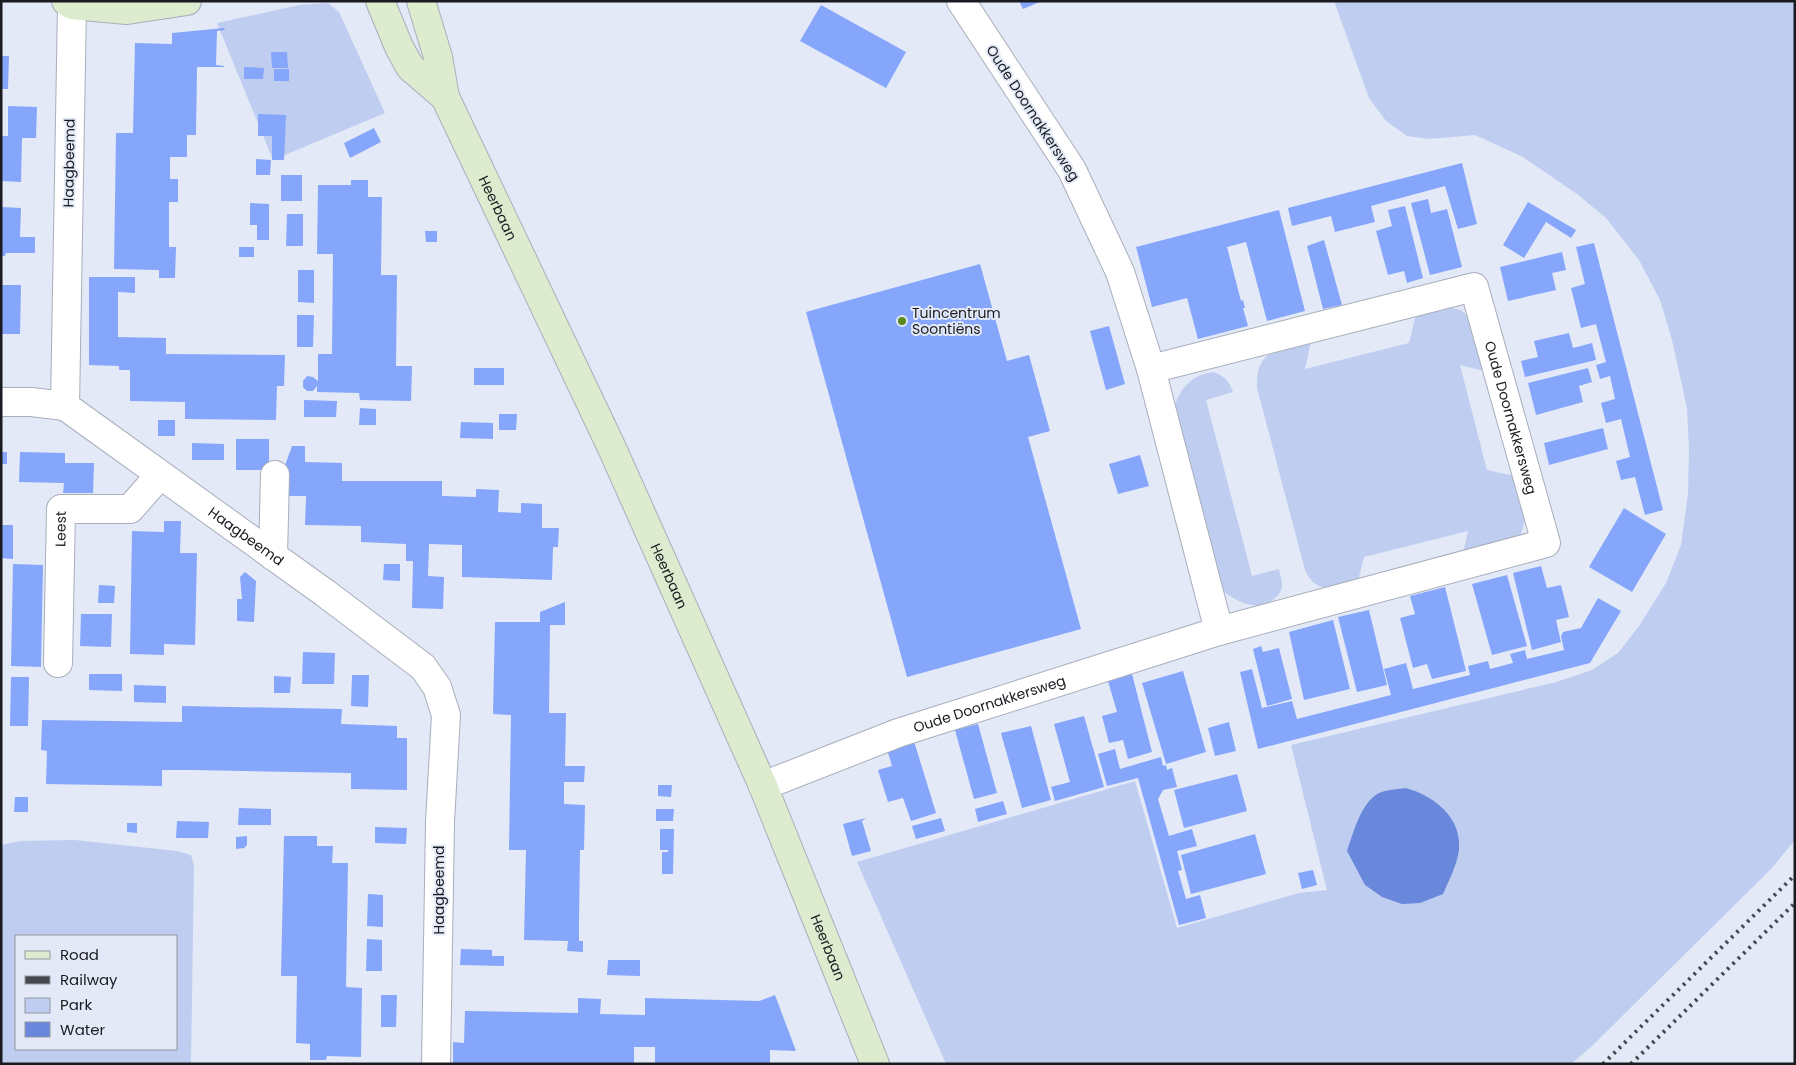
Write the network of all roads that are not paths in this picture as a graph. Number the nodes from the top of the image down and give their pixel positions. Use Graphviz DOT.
graph roads {
  1 [pos="187,1"];
  2 [pos="380,1"];
  3 [pos="421,1"];
  4 [pos="961,1"];
  5 [pos="69,3"];
  6 [pos="445,97"];
  7 [pos="1151,369"];
  8 [pos="1,402"];
  9 [pos="65,406"];
  10 [pos="275,474"];
  11 [pos="160,475"];
  12 [pos="273,556"];
  13 [pos="1220,631"];
  14 [pos="58,663"];
  15 [pos="763,786"];
  16 [pos="436,1064"];
  17 [pos="875,1064"];
  1 -- 5 [label="street"];
  2 -- 6 [label="street, Heerbaan"];
  3 -- 6 [label="street, Heerbaan"];
  4 -- 7 [label="street, Oude Doornakkersweg"];
  5 -- 9 [label="street, Haagbeemd"];
  6 -- 15 [label="street, Heerbaan"];
  7 -- 13 [label="street, Oude Doornakkersweg"];
  7 -- 13 [label="street, Oude Doornakkersweg"];
  8 -- 9 [label="street"];
  9 -- 11 [label="street, Haagbeemd"];
  10 -- 12 [label="street"];
  11 -- 12 [label="street, Haagbeemd"];
  11 -- 14 [label="street, Leest"];
  12 -- 16 [label="street, Haagbeemd"];
  13 -- 15 [label="street, Oude Doornakkersweg"];
  15 -- 17 [label="street, Heerbaan"];
}
